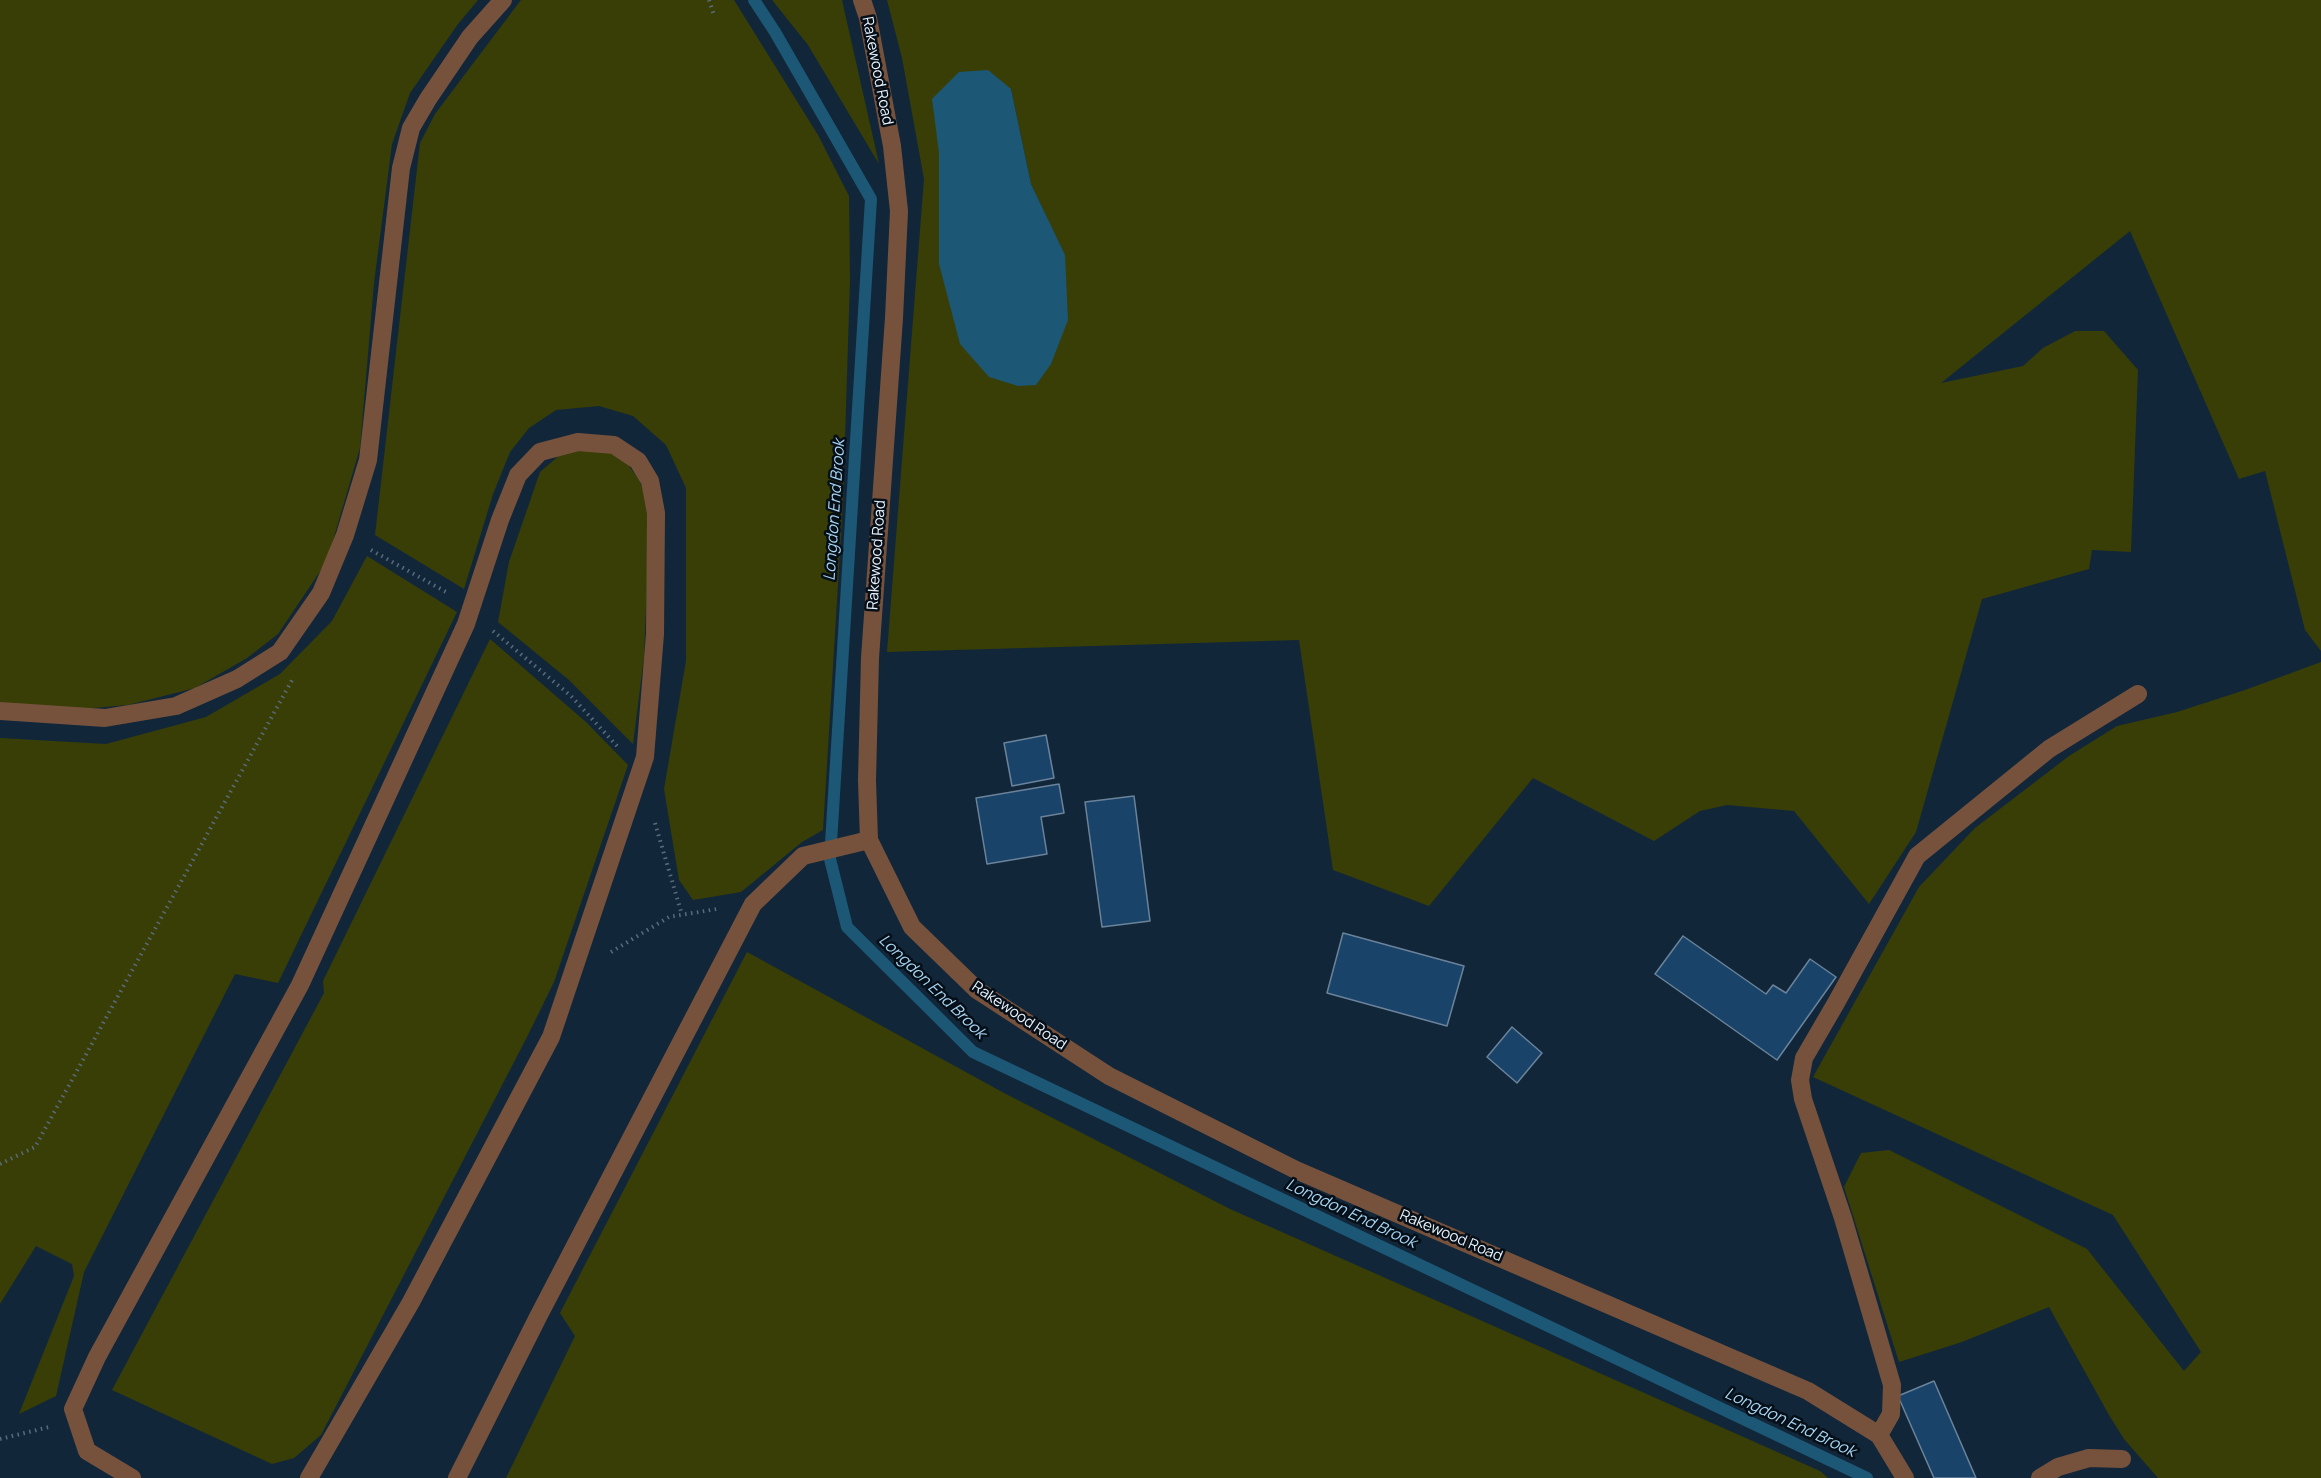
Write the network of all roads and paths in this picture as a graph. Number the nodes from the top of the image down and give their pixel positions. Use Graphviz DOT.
graph roads {
  1 [pos="502,0"];
  2 [pos="710,0"];
  3 [pos="862,0"];
  4 [pos="714,15"];
  5 [pos="345,535"];
  6 [pos="451,595"];
  7 [pos="485,624"];
  8 [pos="298,671"];
  9 [pos="2138,694"];
  10 [pos="0,711"];
  11 [pos="640,771"];
  12 [pos="869,840"];
  13 [pos="753,904"];
  14 [pos="682,915"];
  15 [pos="574,969"];
  16 [pos="0,1164"];
  17 [pos="77,1420"];
  18 [pos="1879,1435"];
  19 [pos="0,1439"];
  20 [pos="2122,1459"];
  21 [pos="132,1478"];
  22 [pos="309,1478"];
  23 [pos="457,1478"];
  24 [pos="1905,1478"];
  25 [pos="2040,1478"];
  1 -- 5 [label="street"];
  2 -- 4 [label="path"];
  3 -- 12 [label="street, Rakewood Road"];
  5 -- 6 [label="path"];
  5 -- 10 [label="street"];
  7 -- 11 [label="path"];
  8 -- 16 [label="path"];
  9 -- 18 [label="street"];
  11 -- 14 [label="path"];
  11 -- 15 [label="street"];
  11 -- 17 [label="street"];
  12 -- 13 [label="street"];
  12 -- 18 [label="street, Rakewood Road"];
  13 -- 14 [label="path"];
  13 -- 23 [label="street"];
  14 -- 15 [label="path"];
  15 -- 22 [label="street"];
  17 -- 19 [label="path"];
  17 -- 21 [label="street"];
  18 -- 24 [label="street, Rakewood Road"];
  20 -- 25 [label="street"];
}
